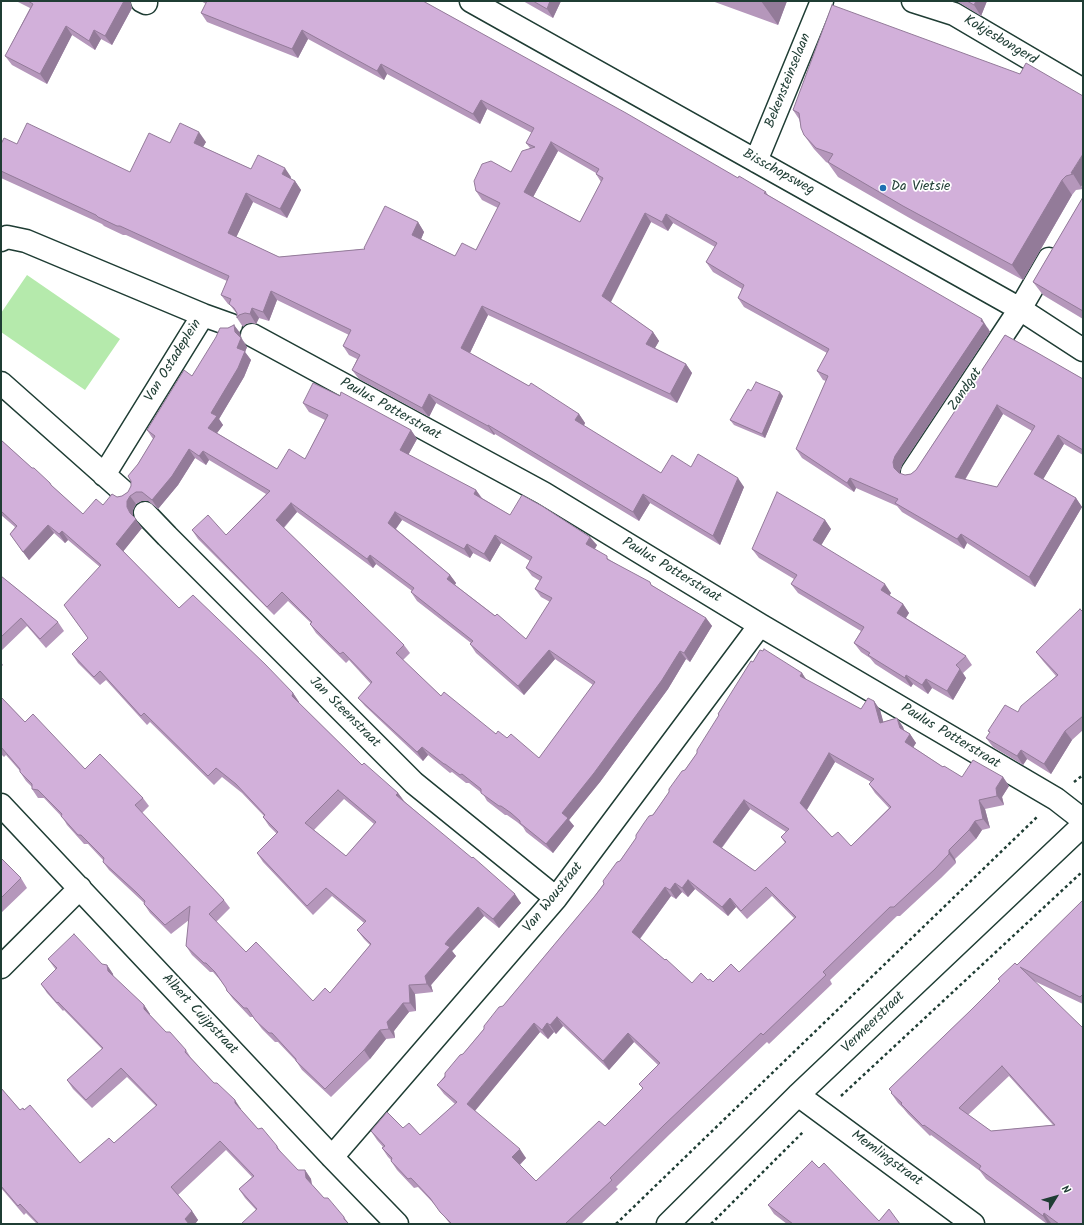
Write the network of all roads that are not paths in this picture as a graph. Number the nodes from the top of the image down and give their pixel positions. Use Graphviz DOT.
graph roads {
  1 [pos="471,1"];
  2 [pos="822,1"];
  3 [pos="914,1"];
  4 [pos="1083,90"];
  5 [pos="756,161"];
  6 [pos="1,240"];
  7 [pos="1060,241"];
  8 [pos="1020,309"];
  9 [pos="203,315"];
  10 [pos="231,325"];
  11 [pos="252,335"];
  12 [pos="1083,350"];
  13 [pos="1,383"];
  14 [pos="912,472"];
  15 [pos="104,475"];
  16 [pos="125,493"];
  17 [pos="145,513"];
  18 [pos="760,625"];
  19 [pos="1,805"];
  20 [pos="1083,820"];
  21 [pos="1083,825"];
  22 [pos="80,888"];
  23 [pos="556,898"];
  24 [pos="1,967"];
  25 [pos="798,1095"];
  26 [pos="332,1158"];
  27 [pos="397,1224"];
  28 [pos="668,1224"];
  29 [pos="973,1224"];
  1 -- 5 [label="street, Bisschopsweg"];
  2 -- 5 [label="street, Bekensteinselaan"];
  3 -- 4 [label="street, Kokjesbongerd"];
  5 -- 8 [label="street, Bisschopsweg"];
  6 -- 9 [label="street, Van Ostadeplein"];
  7 -- 8 [label="street"];
  8 -- 12 [label="street, Bisschopsweg"];
  8 -- 14 [label="street, Zandgat"];
  9 -- 10 [label="street"];
  9 -- 15 [label="street, Van Ostadeplein"];
  11 -- 18 [label="street, Paulus Potterstraat"];
  13 -- 15 [label="street"];
  15 -- 16 [label="street"];
  17 -- 23 [label="street, Jan Steenstraat"];
  18 -- 20 [label="street, Paulus Potterstraat"];
  18 -- 23 [label="street, Van Woustraat"];
  19 -- 22 [label="street, Albert Cuijpstraat"];
  21 -- 25 [label="street, Vermeerstraat"];
  22 -- 24 [label="street"];
  22 -- 26 [label="street, Albert Cuijpstraat"];
  23 -- 26 [label="street, Van Woustraat"];
  25 -- 28 [label="street, Vermeerstraat"];
  25 -- 29 [label="street, Memlingstraat"];
  26 -- 27 [label="street, Albert Cuijpstraat"];
}
